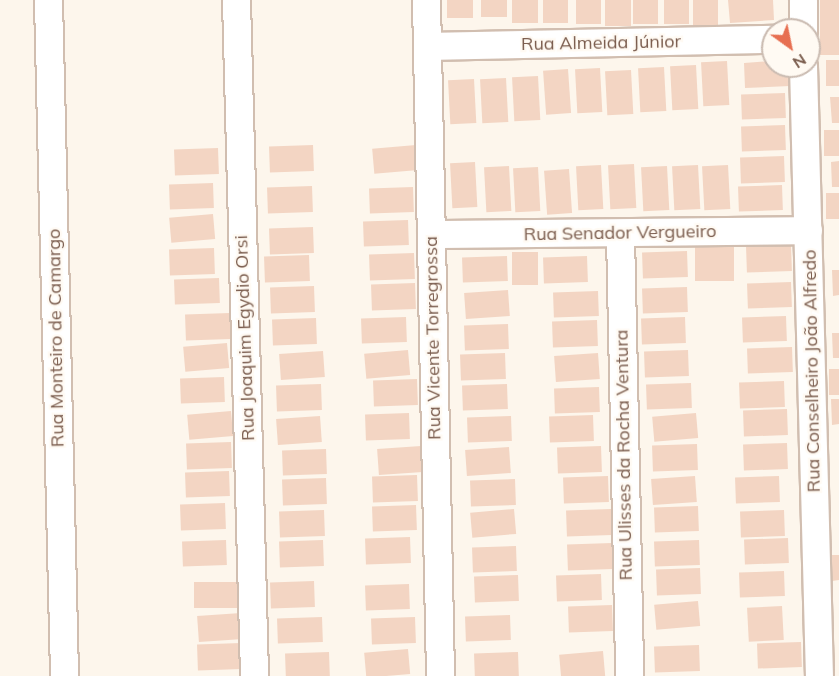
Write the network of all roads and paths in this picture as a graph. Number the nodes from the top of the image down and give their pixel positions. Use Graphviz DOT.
graph roads {
  1 [pos="48,0"];
  2 [pos="236,0"];
  3 [pos="426,0"];
  4 [pos="803,0"];
  5 [pos="803,18"];
  6 [pos="761,39"];
  7 [pos="428,46"];
  8 [pos="803,78"];
  9 [pos="808,230"];
  10 [pos="431,234"];
  11 [pos="620,234"];
  12 [pos="64,676"];
  13 [pos="254,676"];
  14 [pos="440,676"];
  15 [pos="629,676"];
  16 [pos="819,676"];
  1 -- 12 [label="street, Rua Monteiro de Camargo"];
  2 -- 13 [label="street, Rua Joaquim Egydio Orsi"];
  3 -- 7 [label="street, Rua Vicente Torregrossa"];
  4 -- 5 [label="street"];
  6 -- 7 [label="street, Rua Almeida Júnior"];
  7 -- 10 [label="street, Rua Vicente Torregrossa"];
  8 -- 9 [label="street, Rua Conselheiro João Alfredo"];
  9 -- 11 [label="street, Rua Senador Vergueiro"];
  9 -- 16 [label="street, Rua Conselheiro João Alfredo"];
  10 -- 11 [label="street, Rua Senador Vergueiro"];
  10 -- 14 [label="street, Rua Vicente Torregrossa"];
  11 -- 15 [label="street, Rua Ulisses da Rocha Ventura"];
}
